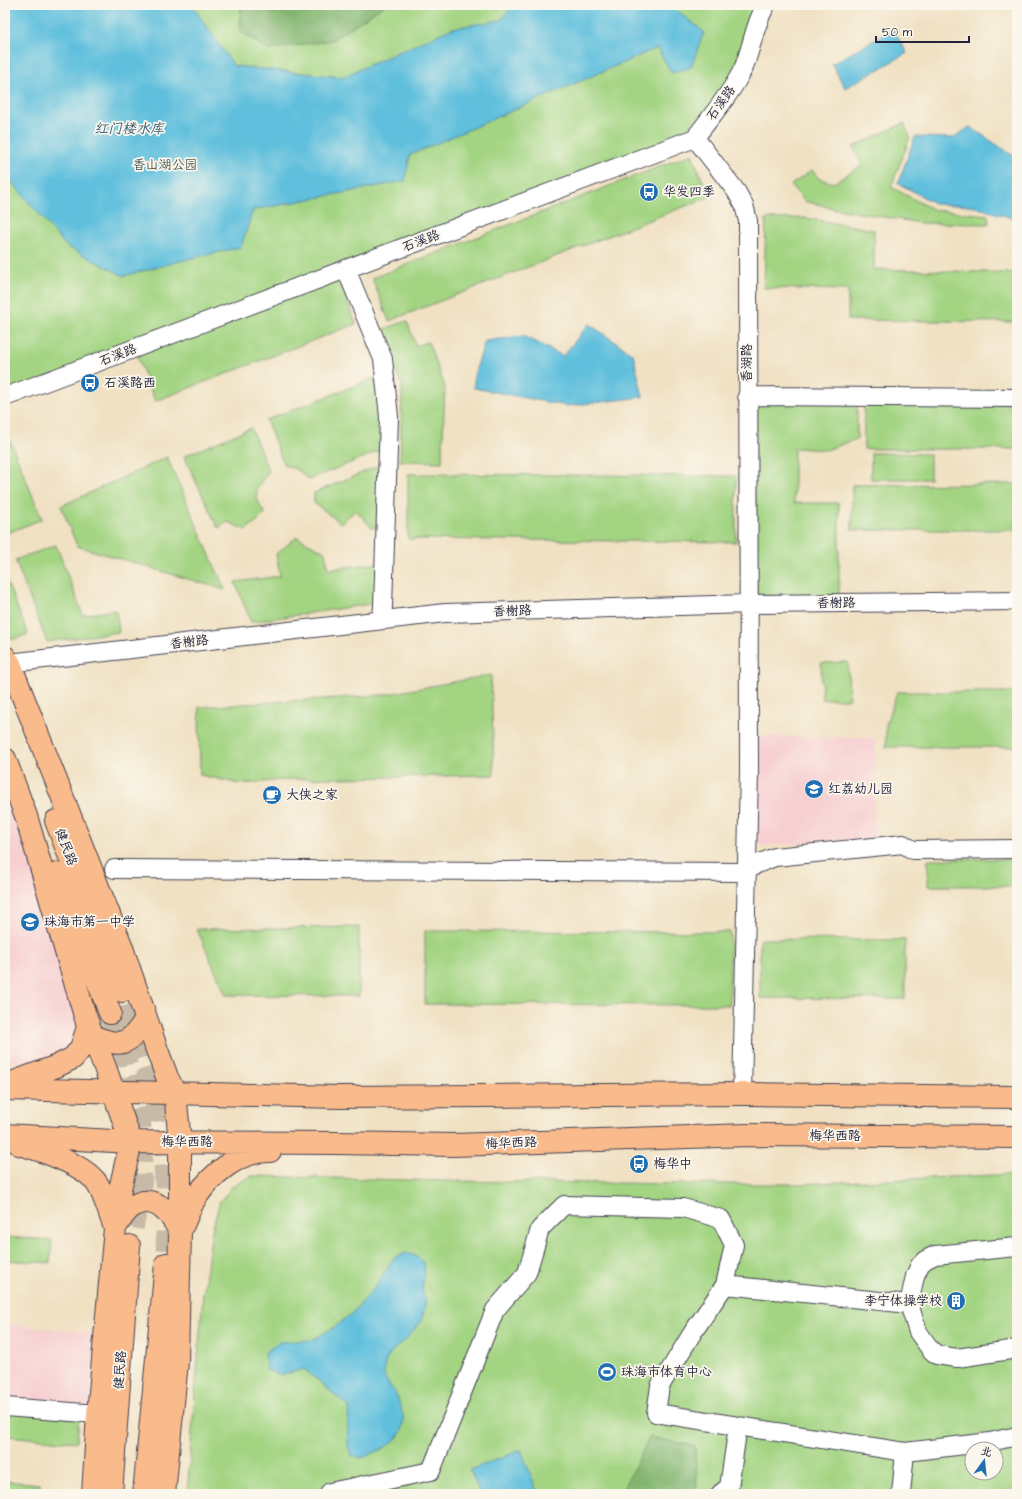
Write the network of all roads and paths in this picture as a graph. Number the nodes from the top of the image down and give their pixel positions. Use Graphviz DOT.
graph roads {
  1 [pos="766,5"];
  2 [pos="695,138"];
  3 [pos="346,269"];
  4 [pos="747,396"];
  5 [pos="5,397"];
  6 [pos="1017,398"];
  7 [pos="1017,601"];
  8 [pos="748,604"];
  9 [pos="381,620"];
  10 [pos="7,660"];
  11 [pos="5,690"];
  12 [pos="5,741"];
  13 [pos="5,759"];
  14 [pos="1017,849"];
  15 [pos="114,869"];
  16 [pos="746,872"];
  17 [pos="85,1016"];
  18 [pos="146,1019"];
  19 [pos="93,1036"];
  20 [pos="5,1085"];
  21 [pos="5,1089"];
  22 [pos="114,1092"];
  23 [pos="175,1093"];
  24 [pos="742,1094"];
  25 [pos="1017,1097"];
  26 [pos="5,1135"];
  27 [pos="1017,1137"];
  28 [pos="5,1140"];
  29 [pos="131,1142"];
  30 [pos="180,1142"];
  31 [pos="337,1143"];
  32 [pos="115,1228"];
  33 [pos="180,1232"];
  34 [pos="129,1246"];
  35 [pos="1017,1247"];
  36 [pos="167,1250"];
  37 [pos="725,1285"];
  38 [pos="908,1304"];
  39 [pos="1017,1349"];
  40 [pos="5,1407"];
  41 [pos="98,1414"];
  42 [pos="738,1426"];
  43 [pos="1017,1436"];
  44 [pos="905,1452"];
  45 [pos="93,1494"];
  46 [pos="111,1494"];
  47 [pos="144,1494"];
  48 [pos="164,1494"];
  49 [pos="330,1494"];
  50 [pos="720,1494"];
  51 [pos="901,1494"];
  1 -- 2 [label="street, 石溪路"];
  2 -- 3 [label="street, 石溪路"];
  2 -- 4 [label="street, 香湖路"];
  3 -- 5 [label="street, 石溪路"];
  3 -- 9 [label="street"];
  4 -- 6 [label="street"];
  4 -- 8 [label="street, 香湖路"];
  7 -- 8 [label="street, 香榭路"];
  8 -- 9 [label="street, 香榭路"];
  8 -- 16 [label="street, 香湖路"];
  9 -- 10 [label="street, 香榭路"];
  10 -- 18 [label="main road"];
  11 -- 12 [label="main road, 健民路"];
  13 -- 17 [label="main road"];
  14 -- 16 [label="street"];
  15 -- 16 [label="street"];
  16 -- 24 [label="street, 香湖路"];
  17 -- 19 [label="main road"];
  17 -- 20 [label="main road"];
  18 -- 19 [label="main road"];
  18 -- 23 [label="main road"];
  19 -- 22 [label="main road"];
  21 -- 22 [label="main road"];
  22 -- 23 [label="main road"];
  22 -- 29 [label="main road"];
  23 -- 24 [label="main road"];
  23 -- 30 [label="main road"];
  24 -- 25 [label="main road"];
  26 -- 29 [label="main road, 梅华西路"];
  27 -- 31 [label="main road, 梅华西路"];
  28 -- 32 [label="main road"];
  29 -- 30 [label="main road, 梅华西路"];
  29 -- 32 [label="main road"];
  30 -- 31 [label="main road, 梅华西路"];
  30 -- 33 [label="main road"];
  31 -- 33 [label="main road"];
  32 -- 33 [label="main road"];
  32 -- 41 [label="main road"];
  33 -- 48 [label="main road"];
  34 -- 46 [label="main road, 健民路"];
  35 -- 38 [label="street"];
  36 -- 47 [label="main road"];
  37 -- 38 [label="street"];
  37 -- 42 [label="street"];
  37 -- 49 [label="street"];
  38 -- 39 [label="street"];
  40 -- 41 [label="street"];
  41 -- 45 [label="main road"];
  42 -- 44 [label="street"];
  42 -- 50 [label="street"];
  43 -- 44 [label="street"];
  44 -- 51 [label="street"];
}
